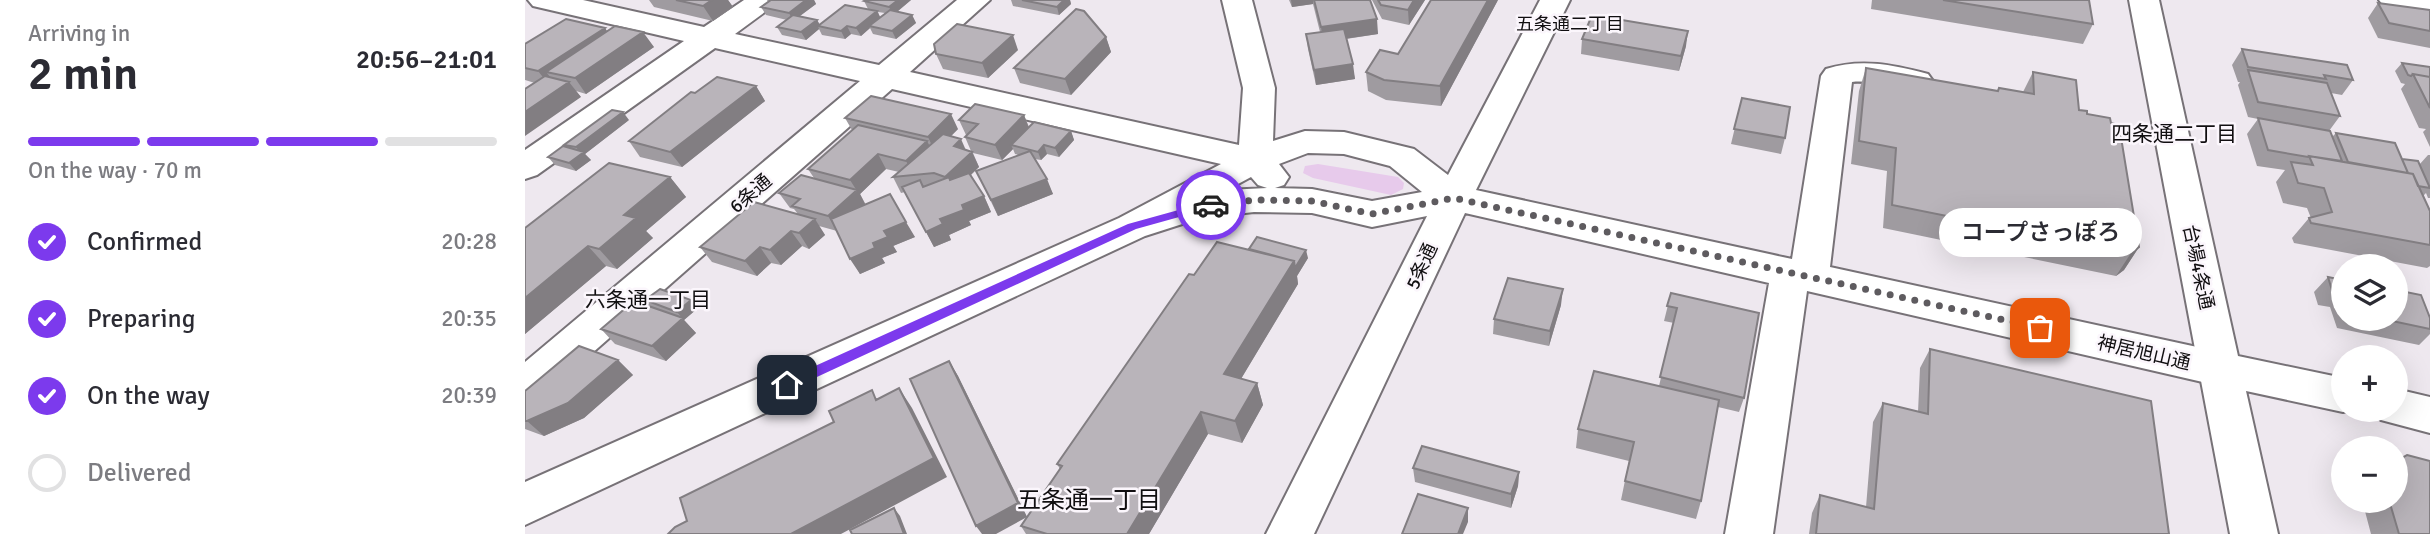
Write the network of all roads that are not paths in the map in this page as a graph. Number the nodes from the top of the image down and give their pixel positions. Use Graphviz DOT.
graph roads {
  1 [pos="543,0"];
  2 [pos="763,0"];
  3 [pos="975,0"];
  4 [pos="1237,0"];
  5 [pos="1555,0"];
  6 [pos="2144,0"];
  7 [pos="2394,0"];
  8 [pos="2430,6"];
  9 [pos="591,10"];
  10 [pos="558,31"];
  11 [pos="711,37"];
  12 [pos="885,77"];
  13 [pos="1944,87"];
  14 [pos="1259,88"];
  15 [pos="1344,143"];
  16 [pos="1255,160"];
  17 [pos="525,167"];
  18 [pos="1454,198"];
  19 [pos="1312,201"];
  20 [pos="1132,227"];
  21 [pos="1800,275"];
  22 [pos="2220,369"];
  23 [pos="525,387"];
  24 [pos="2331,393"];
  25 [pos="2408,410"];
  26 [pos="2430,415"];
  27 [pos="525,504"];
  28 [pos="1290,534"];
  29 [pos="1749,534"];
  30 [pos="2254,534"];
  1 -- 9 [label="main road"];
  2 -- 11 [label="main road"];
  3 -- 12 [label="main road, 6条通"];
  4 -- 14 [label="main road"];
  5 -- 18 [label="main road, 5条通"];
  6 -- 22 [label="main road, 台場4条通"];
  7 -- 8 [label="main road"];
  9 -- 10 [label="main road"];
  9 -- 11 [label="main road"];
  11 -- 12 [label="main road"];
  11 -- 17 [label="main road"];
  12 -- 16 [label="main road"];
  12 -- 23 [label="main road, 6条通"];
  13 -- 21 [label="main road"];
  14 -- 15 [label="main road, 神居旭山通"];
  14 -- 16 [label="main road"];
  15 -- 16 [label="main road, 神居旭山通"];
  15 -- 18 [label="main road, 神居旭山通"];
  16 -- 19 [label="main road, 神居旭山通"];
  16 -- 20 [label="main road, 神居旭山通"];
  18 -- 19 [label="main road, 神居旭山通"];
  18 -- 21 [label="main road, 神居旭山通"];
  18 -- 28 [label="main road, 5条通"];
  19 -- 20 [label="main road, 神居旭山通"];
  20 -- 27 [label="main road"];
  21 -- 22 [label="main road, 神居旭山通"];
  21 -- 29 [label="main road"];
  22 -- 24 [label="main road, 神居旭山通"];
  22 -- 30 [label="main road, 台場4条通"];
  25 -- 26 [label="main road"];
}
